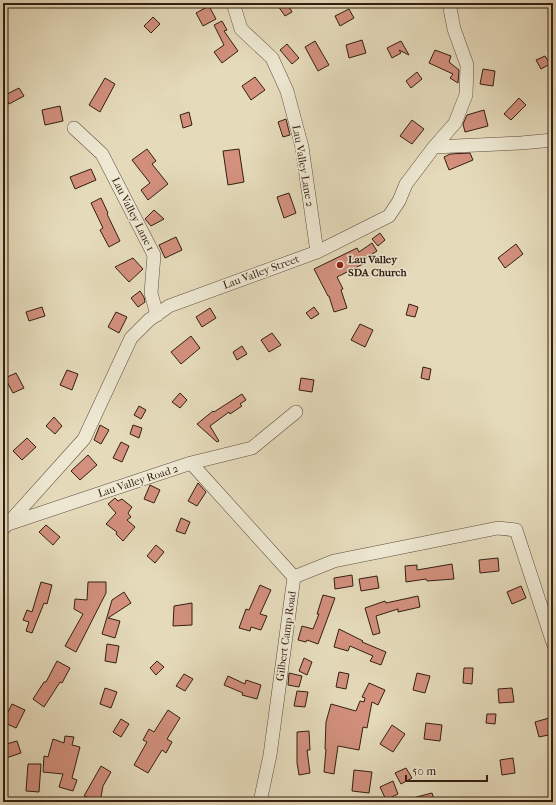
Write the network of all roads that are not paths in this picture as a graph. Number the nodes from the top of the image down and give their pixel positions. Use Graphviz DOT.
graph roads {
  1 [pos="233,3"];
  2 [pos="449,3"];
  3 [pos="74,128"];
  4 [pos="553,140"];
  5 [pos="434,147"];
  6 [pos="317,252"];
  7 [pos="157,315"];
  8 [pos="296,412"];
  9 [pos="191,463"];
  10 [pos="6,526"];
  11 [pos="294,577"];
  12 [pos="553,643"];
  13 [pos="260,802"];
  1 -- 6 [label="street, Lau Valley Lane 2"];
  2 -- 5 [label="street, Lau Valley Street"];
  3 -- 7 [label="street, Lau Valley Lane 1"];
  4 -- 5 [label="street"];
  5 -- 6 [label="street, Lau Valley Street"];
  6 -- 7 [label="street, Lau Valley Street"];
  7 -- 10 [label="street, Lau Valley Street"];
  8 -- 9 [label="street"];
  9 -- 10 [label="street, Lau Valley Road 2"];
  9 -- 11 [label="street, Lau Valley Road 2"];
  11 -- 12 [label="street, Gilbert Camp Road"];
  11 -- 13 [label="street, Gilbert Camp Road"];
}
